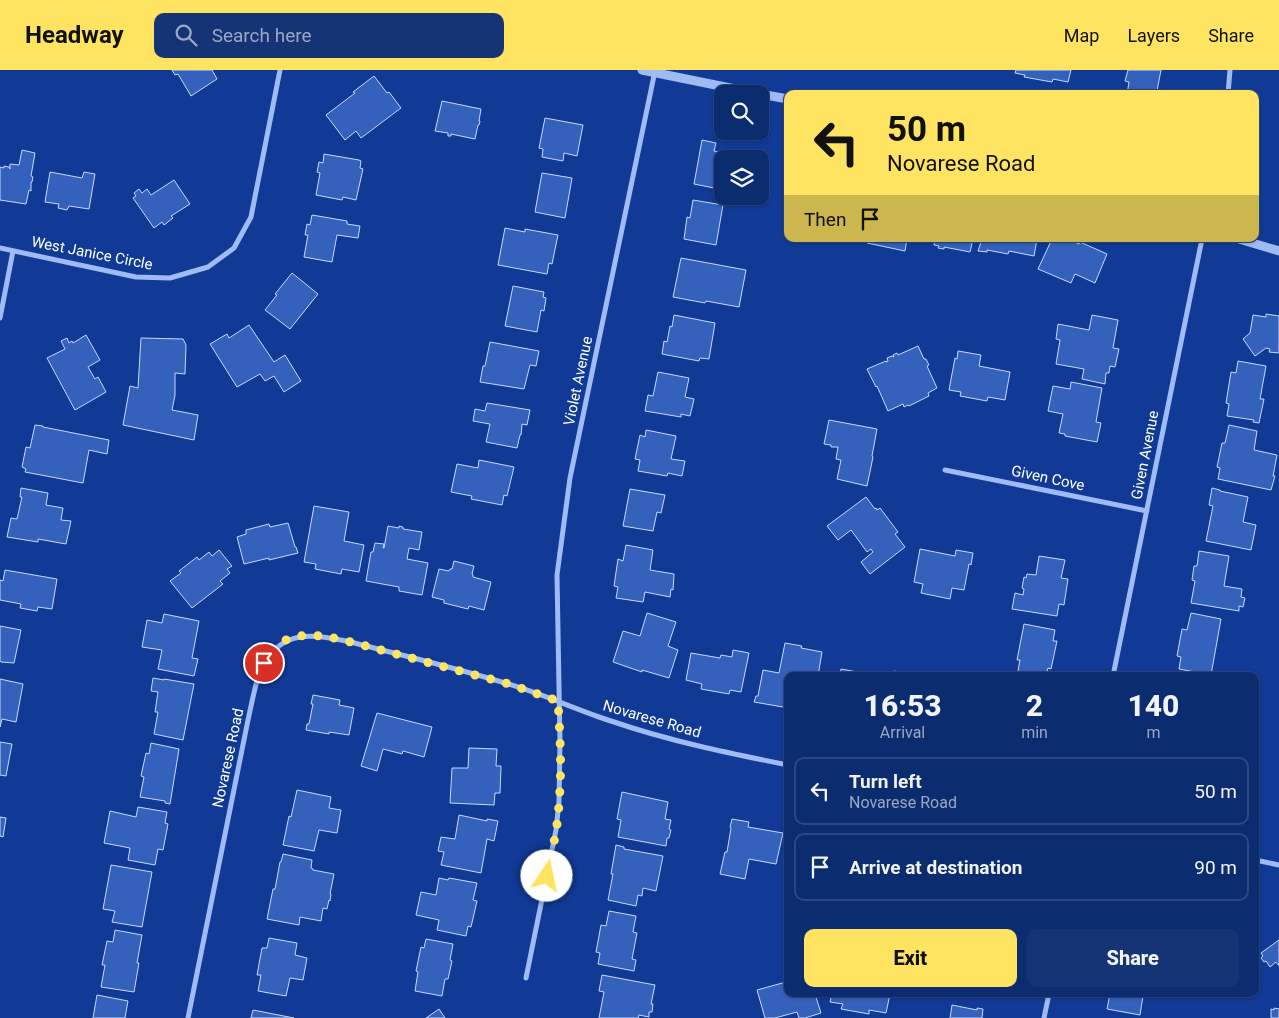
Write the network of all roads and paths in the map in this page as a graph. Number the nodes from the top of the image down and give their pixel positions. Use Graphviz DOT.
graph roads {
  1 [pos="280,70"];
  2 [pos="642,70"];
  3 [pos="1230,70"];
  4 [pos="655,71"];
  5 [pos="719,85"];
  6 [pos="1228,90"];
  7 [pos="769,96"];
  8 [pos="784,98"];
  9 [pos="1201,242"];
  10 [pos="1249,242"];
  11 [pos="0,248"];
  12 [pos="13,251"];
  13 [pos="1279,251"];
  14 [pos="0,318"];
  15 [pos="945,470"];
  16 [pos="1146,511"];
  17 [pos="1114,672"];
  18 [pos="558,701"];
  19 [pos="784,764"];
  20 [pos="1259,861"];
  21 [pos="1279,865"];
  22 [pos="526,978"];
  23 [pos="1048,997"];
  24 [pos="188,1018"];
  25 [pos="1044,1018"];
  1 -- 12 [label="street, West Janice Circle"];
  2 -- 4 [label="street"];
  3 -- 6 [label="street"];
  4 -- 5 [label="street"];
  4 -- 18 [label="street, Violet Avenue"];
  7 -- 8 [label="street"];
  9 -- 16 [label="street, Given Avenue"];
  10 -- 13 [label="street"];
  11 -- 12 [label="street, West Janice Circle"];
  12 -- 14 [label="street"];
  15 -- 16 [label="street, Given Cove"];
  16 -- 17 [label="street, Given Avenue"];
  18 -- 19 [label="street, Novarese Road"];
  18 -- 22 [label="street, Violet Avenue"];
  18 -- 24 [label="street, Novarese Road"];
  20 -- 21 [label="street"];
  23 -- 25 [label="street"];
}
